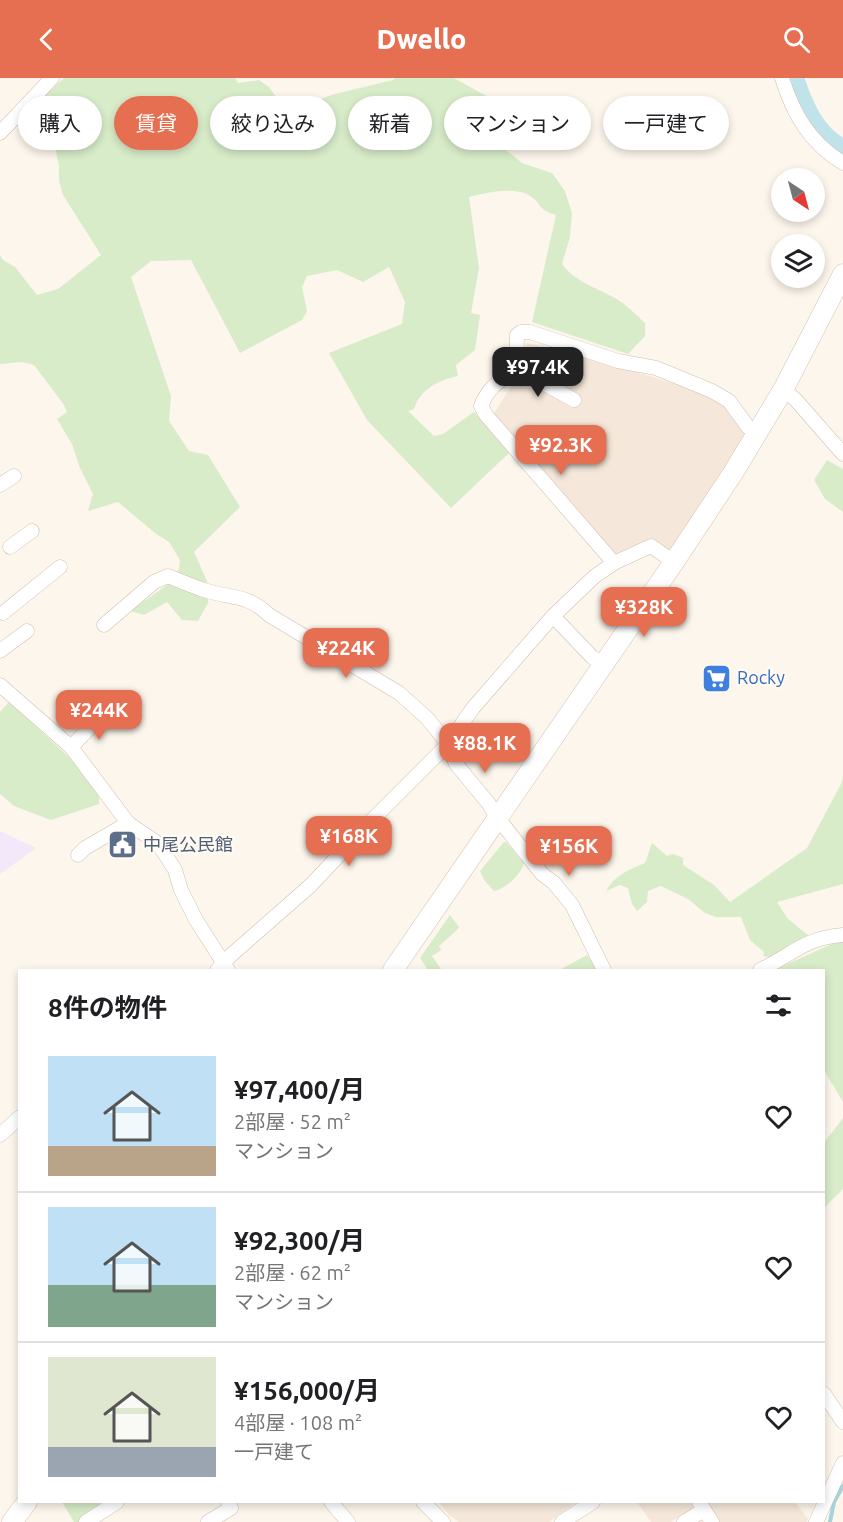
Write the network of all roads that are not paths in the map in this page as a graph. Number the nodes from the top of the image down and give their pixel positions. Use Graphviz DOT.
graph roads {
  1 [pos="52,78"];
  2 [pos="782,78"];
  3 [pos="2,126"];
  4 [pos="843,163"];
  5 [pos="841,284"];
  6 [pos="516,368"];
  7 [pos="783,390"];
  8 [pos="574,400"];
  9 [pos="757,434"];
  10 [pos="843,454"];
  11 [pos="14,476"];
  12 [pos="0,485"];
  13 [pos="32,531"];
  14 [pos="10,547"];
  15 [pos="674,562"];
  16 [pos="614,563"];
  17 [pos="60,567"];
  18 [pos="3,613"];
  19 [pos="553,616"];
  20 [pos="104,625"];
  21 [pos="27,631"];
  22 [pos="0,651"];
  23 [pos="603,664"];
  24 [pos="0,685"];
  25 [pos="104,713"];
  26 [pos="448,744"];
  27 [pos="71,747"];
  28 [pos="497,817"];
  29 [pos="128,823"];
  30 [pos="78,855"];
  31 [pos="843,935"];
  32 [pos="223,968"];
  33 [pos="394,969"];
  34 [pos="604,969"];
  35 [pos="762,969"];
  36 [pos="18,1119"];
  37 [pos="0,1135"];
  38 [pos="825,1395"];
  39 [pos="843,1422"];
  40 [pos="843,1463"];
  41 [pos="26,1503"];
  42 [pos="115,1503"];
  43 [pos="228,1503"];
  44 [pos="332,1503"];
  45 [pos="424,1503"];
  46 [pos="591,1503"];
  47 [pos="701,1506"];
  48 [pos="821,1519"];
  49 [pos="12,1522"];
  50 [pos="86,1522"];
  51 [pos="208,1522"];
  52 [pos="348,1522"];
  53 [pos="442,1522"];
  54 [pos="562,1522"];
  55 [pos="684,1522"];
  56 [pos="711,1522"];
  1 -- 3 [label="street"];
  2 -- 4 [label="street"];
  5 -- 7 [label="street"];
  6 -- 8 [label="street"];
  6 -- 9 [label="street"];
  6 -- 16 [label="street"];
  7 -- 9 [label="street"];
  7 -- 10 [label="street"];
  9 -- 15 [label="street"];
  11 -- 12 [label="street"];
  13 -- 14 [label="street"];
  15 -- 16 [label="street"];
  15 -- 23 [label="street"];
  16 -- 19 [label="street"];
  17 -- 18 [label="street"];
  19 -- 23 [label="street"];
  19 -- 26 [label="street"];
  20 -- 26 [label="street"];
  21 -- 22 [label="street"];
  23 -- 28 [label="street"];
  24 -- 27 [label="street"];
  25 -- 27 [label="street"];
  26 -- 28 [label="street"];
  26 -- 32 [label="street"];
  27 -- 29 [label="street"];
  28 -- 33 [label="street"];
  28 -- 34 [label="street"];
  29 -- 30 [label="street"];
  29 -- 32 [label="street"];
  31 -- 35 [label="street"];
  36 -- 37 [label="street"];
  38 -- 39 [label="street"];
  40 -- 48 [label="street"];
  41 -- 49 [label="street"];
  42 -- 50 [label="street"];
  43 -- 51 [label="street"];
  44 -- 52 [label="street"];
  45 -- 53 [label="street"];
  46 -- 54 [label="street"];
  47 -- 55 [label="street"];
  47 -- 56 [label="street"];
}
